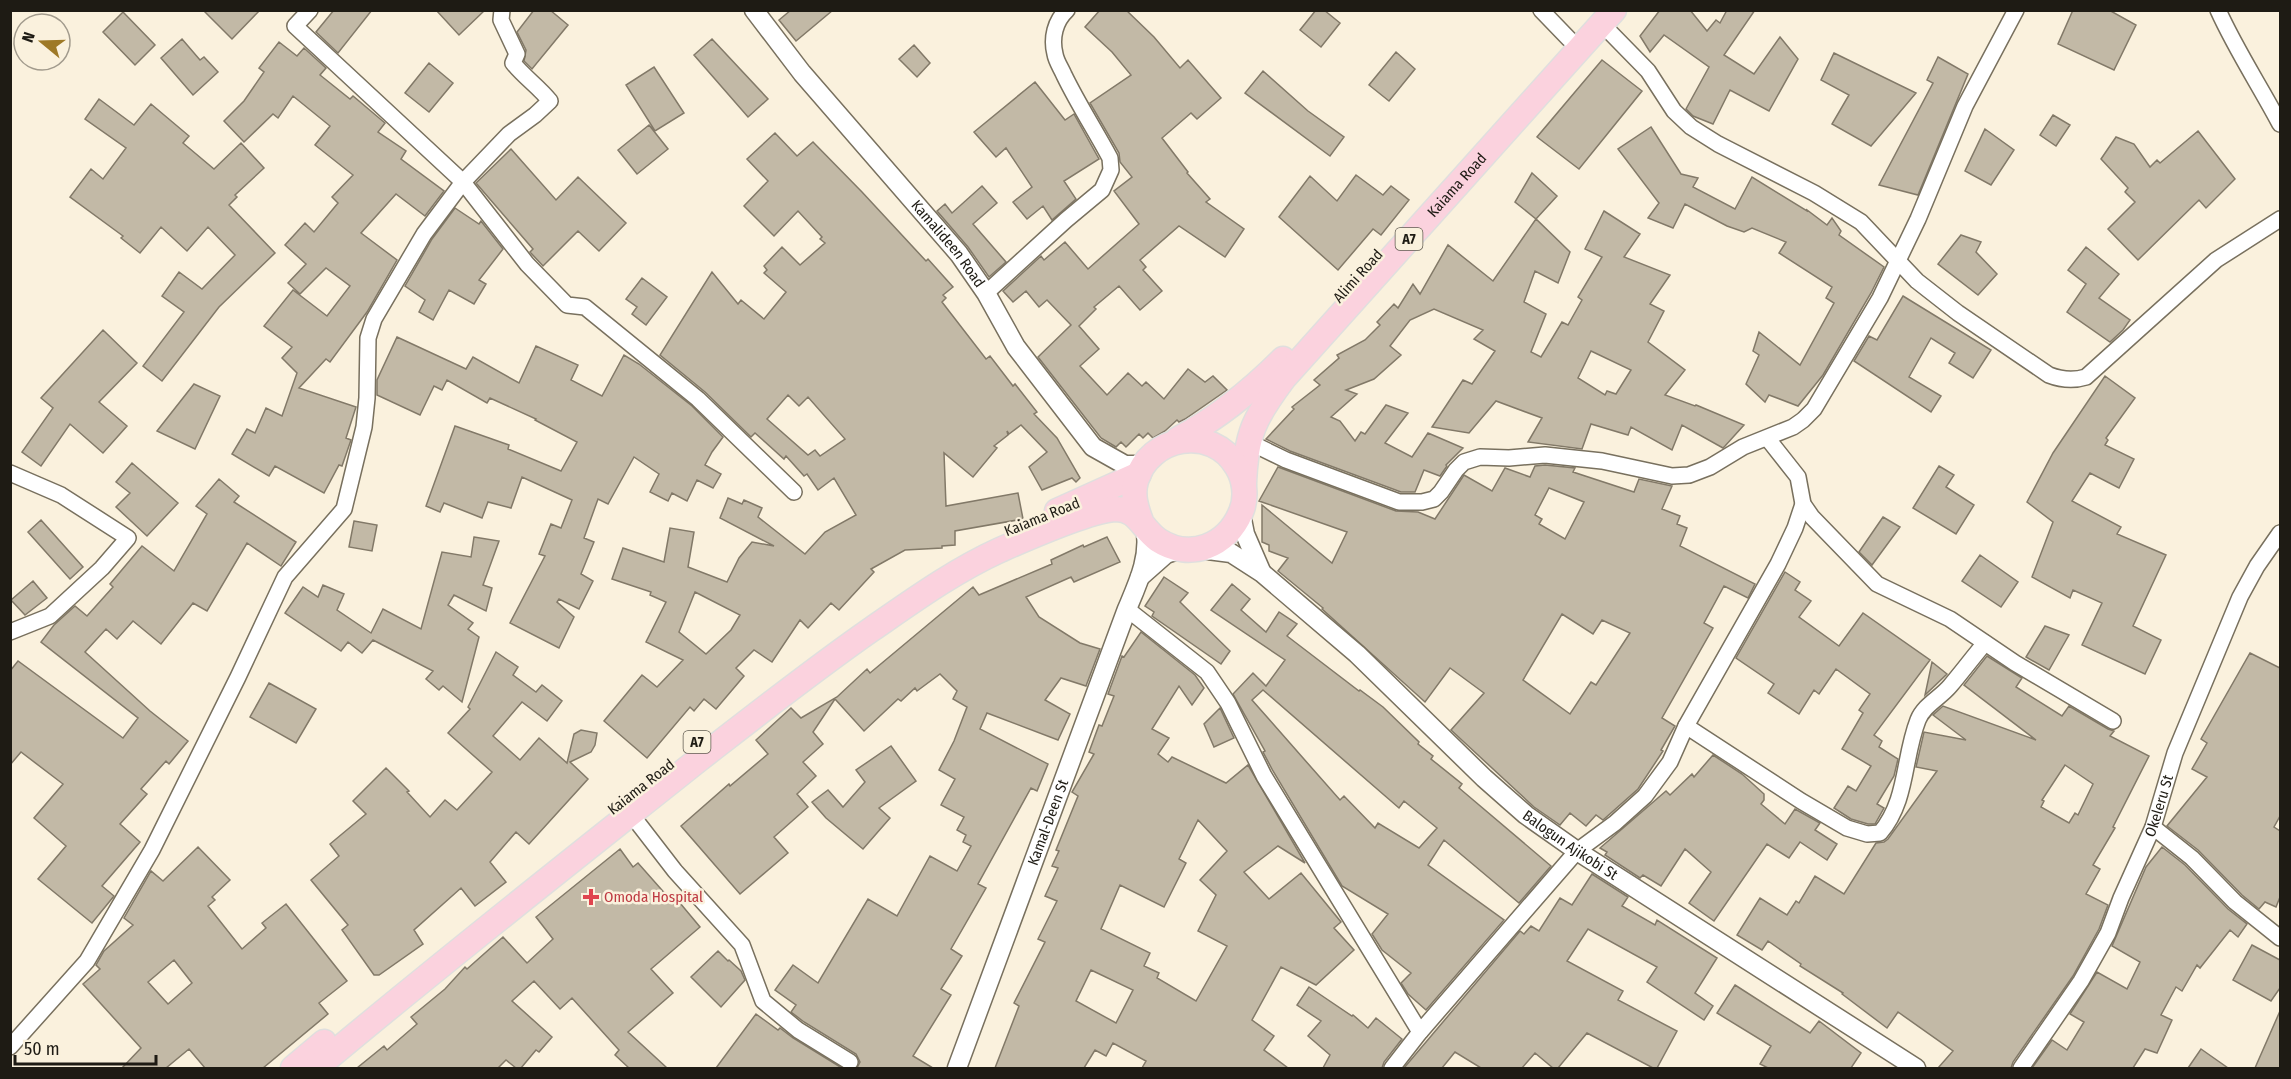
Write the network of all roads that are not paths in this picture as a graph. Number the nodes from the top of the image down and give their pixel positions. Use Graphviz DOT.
graph roads {
  1 [pos="310,10"];
  2 [pos="502,10"];
  3 [pos="754,10"];
  4 [pos="1541,10"];
  5 [pos="2016,10"];
  6 [pos="2218,10"];
  7 [pos="1062,12"];
  8 [pos="1603,15"];
  9 [pos="1569,39"];
  10 [pos="2280,124"];
  11 [pos="463,182"];
  12 [pos="2280,219"];
  13 [pos="1898,262"];
  14 [pos="986,293"];
  15 [pos="1768,439"];
  16 [pos="1175,441"];
  17 [pos="1249,442"];
  18 [pos="1141,470"];
  19 [pos="10,473"];
  20 [pos="1244,487"];
  21 [pos="794,492"];
  22 [pos="1803,504"];
  23 [pos="1240,514"];
  24 [pos="1143,524"];
  25 [pos="2280,532"];
  26 [pos="1189,549"];
  27 [pos="1262,573"];
  28 [pos="1140,577"];
  29 [pos="1127,609"];
  30 [pos="10,632"];
  31 [pos="1985,643"];
  32 [pos="2113,721"];
  33 [pos="1686,726"];
  34 [pos="631,814"];
  35 [pos="2152,827"];
  36 [pos="1577,851"];
  37 [pos="2280,938"];
  38 [pos="1420,1032"];
  39 [pos="10,1047"];
  40 [pos="850,1062"];
  41 [pos="293,1068"];
  42 [pos="316,1068"];
  43 [pos="957,1068"];
  44 [pos="1392,1068"];
  45 [pos="1916,1068"];
  46 [pos="2021,1068"];
  1 -- 11 [label="street"];
  2 -- 11 [label="street"];
  3 -- 14 [label="street, Kamalideen Road"];
  4 -- 9 [label="street"];
  5 -- 13 [label="street"];
  6 -- 10 [label="street"];
  7 -- 14 [label="street"];
  8 -- 9 [label="highway, Alimi Road / A7"];
  8 -- 13 [label="street"];
  8 -- 17 [label="highway, Kaiama Road / A7"];
  9 -- 16 [label="highway, Alimi Road / A7"];
  11 -- 21 [label="street"];
  11 -- 39 [label="street"];
  12 -- 13 [label="street"];
  13 -- 15 [label="street"];
  14 -- 18 [label="street, Kamalideen Road"];
  15 -- 17 [label="street"];
  15 -- 22 [label="street"];
  16 -- 18 [label="highway"];
  16 -- 20 [label="highway"];
  17 -- 20 [label="highway, Kaiama Road / A7"];
  18 -- 24 [label="highway"];
  18 -- 41 [label="highway, Kaiama Road / A7"];
  19 -- 30 [label="street"];
  20 -- 23 [label="highway"];
  22 -- 31 [label="street"];
  22 -- 33 [label="street"];
  23 -- 26 [label="highway"];
  23 -- 27 [label="street"];
  24 -- 26 [label="highway"];
  24 -- 28 [label="street, Kamal-Deen St"];
  24 -- 34 [label="highway, Kaiama Road / A7"];
  25 -- 35 [label="street, Okeleru St"];
  26 -- 27 [label="street, Balogun Ajikobi St"];
  26 -- 28 [label="street"];
  27 -- 36 [label="street, Balogun Ajikobi St"];
  28 -- 29 [label="street, Kamal-Deen St"];
  29 -- 38 [label="street"];
  29 -- 43 [label="street, Kamal-Deen St"];
  31 -- 32 [label="street"];
  31 -- 33 [label="street"];
  33 -- 36 [label="street"];
  34 -- 40 [label="street"];
  34 -- 42 [label="highway, Kaiama Road / A7"];
  35 -- 37 [label="street"];
  35 -- 46 [label="street, Okeleru St"];
  36 -- 38 [label="street"];
  36 -- 45 [label="street, Balogun Ajikobi St"];
  38 -- 44 [label="street"];
}
